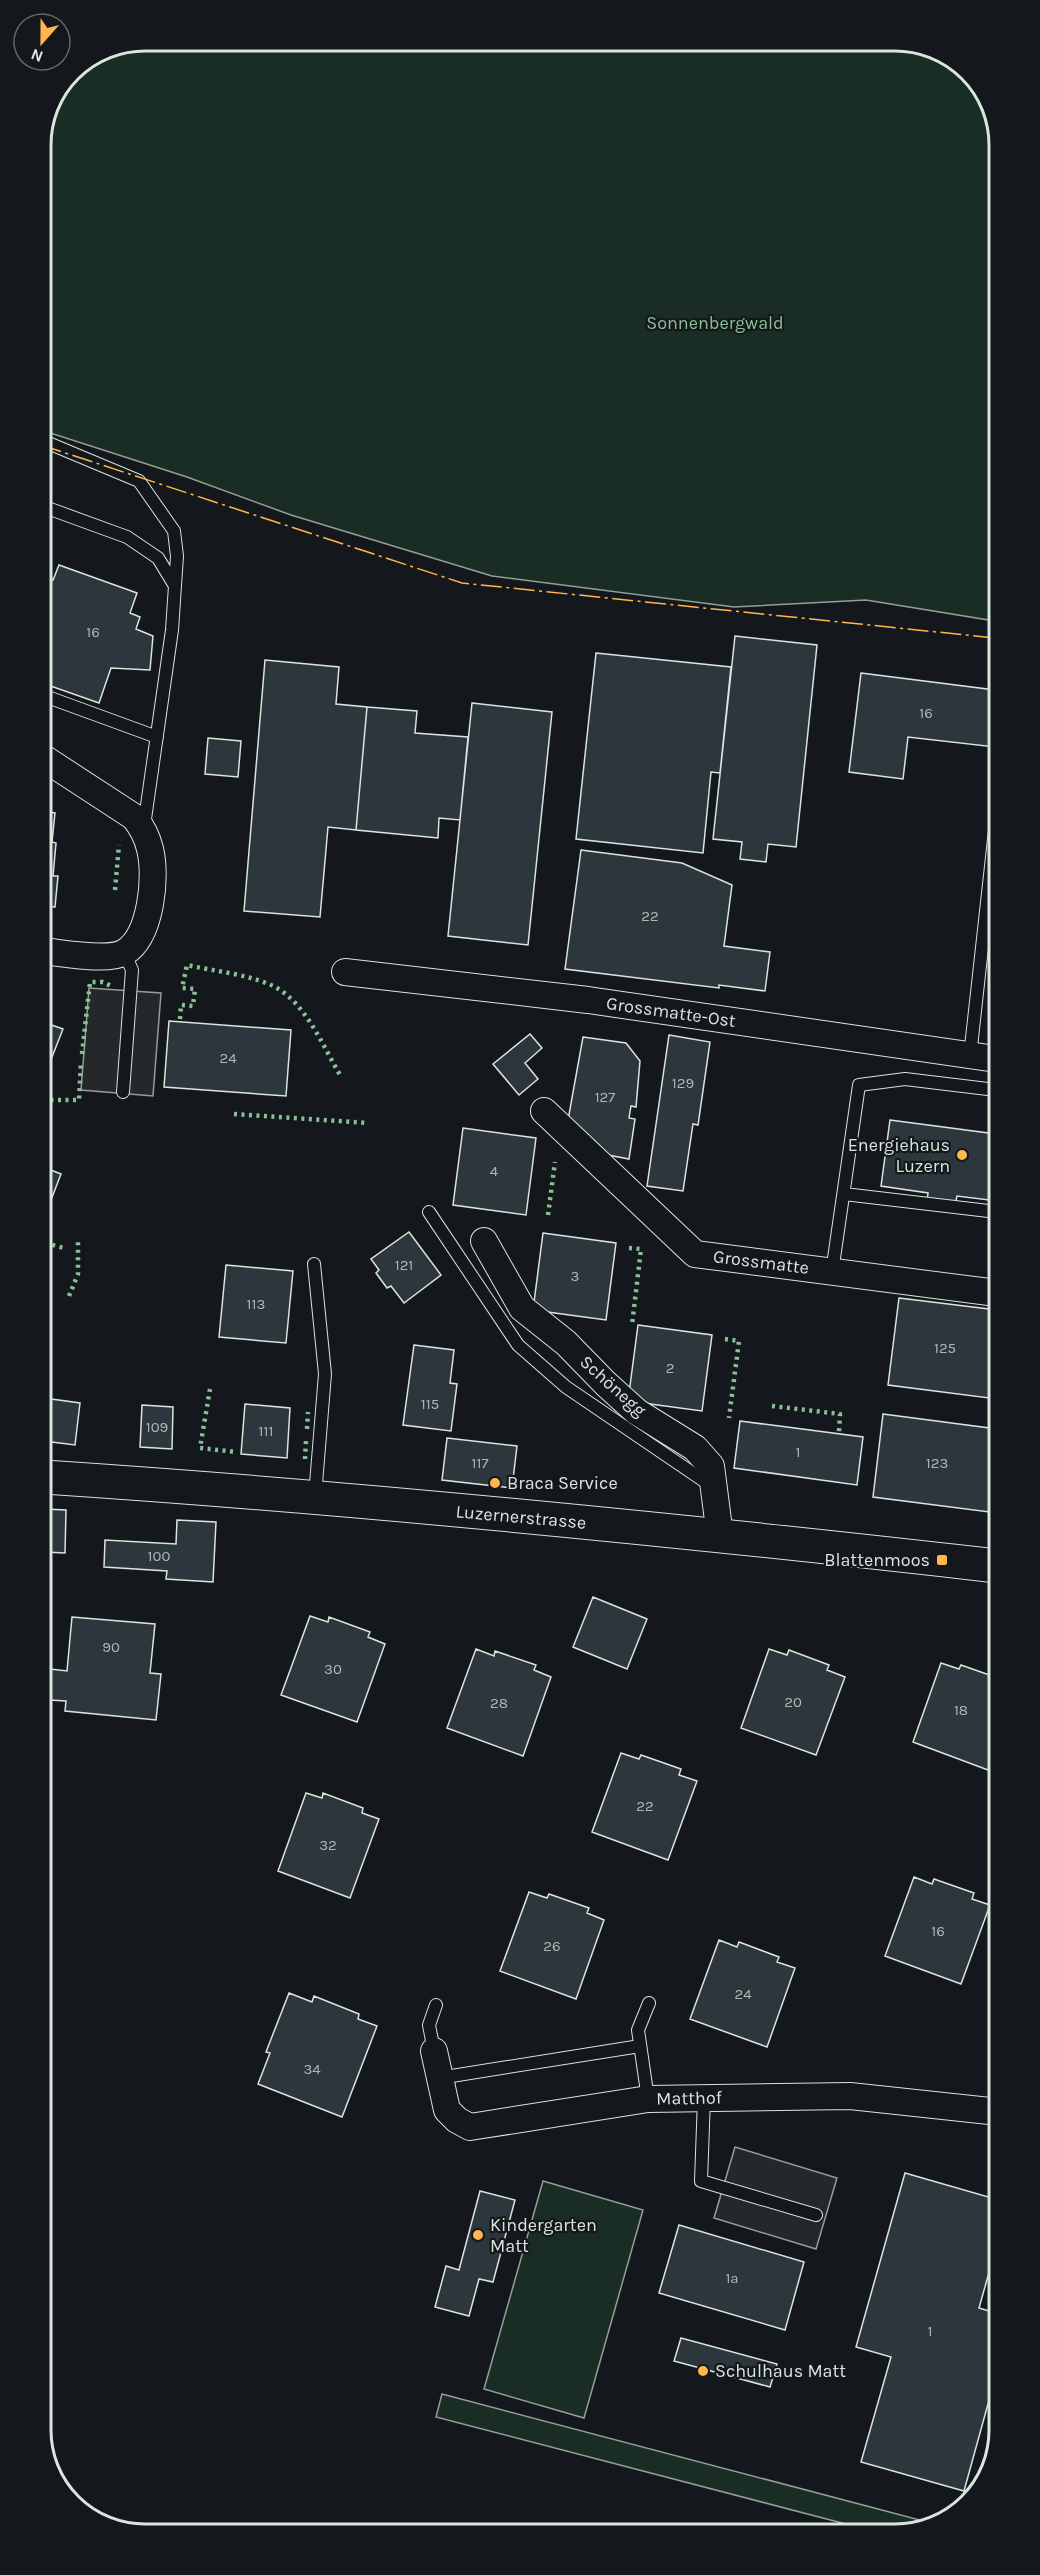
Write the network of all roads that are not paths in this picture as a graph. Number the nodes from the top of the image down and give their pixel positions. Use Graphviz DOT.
graph roads {
  1 [pos="51,444"];
  2 [pos="51,509"];
  3 [pos="175,585"];
  4 [pos="51,698"];
  5 [pos="157,737"];
  6 [pos="51,763"];
  7 [pos="144,830"];
  8 [pos="989,884"];
  9 [pos="131,946"];
  10 [pos="51,952"];
  11 [pos="345,972"];
  12 [pos="970,1056"];
  13 [pos="989,1058"];
  14 [pos="989,1089"];
  15 [pos="123,1092"];
  16 [pos="544,1111"];
  17 [pos="844,1194"];
  18 [pos="989,1211"];
  19 [pos="429,1212"];
  20 [pos="484,1241"];
  21 [pos="314,1264"];
  22 [pos="832,1272"];
  23 [pos="989,1292"];
  24 [pos="51,1478"];
  25 [pos="714,1488"];
  26 [pos="315,1497"];
  27 [pos="720,1536"];
  28 [pos="989,1565"];
  29 [pos="649,2002"];
  30 [pos="436,2005"];
  31 [pos="640,2046"];
  32 [pos="434,2051"];
  33 [pos="439,2078"];
  34 [pos="648,2098"];
  35 [pos="704,2098"];
  36 [pos="989,2111"];
  37 [pos="816,2215"];
  1 -- 3 [label="lane"];
  2 -- 3 [label="lane"];
  3 -- 5 [label="lane"];
  4 -- 5 [label="lane"];
  5 -- 7 [label="lane"];
  6 -- 7 [label="street"];
  7 -- 9 [label="street"];
  8 -- 12 [label="lane"];
  9 -- 10 [label="street"];
  9 -- 15 [label="lane"];
  11 -- 12 [label="street, Grossmatte-Ost"];
  12 -- 13 [label="street, Grossmatte-Ost"];
  14 -- 17 [label="lane"];
  16 -- 22 [label="street, Grossmatte"];
  17 -- 18 [label="lane"];
  17 -- 22 [label="lane"];
  19 -- 25 [label="lane"];
  20 -- 25 [label="street, Schönegg"];
  21 -- 26 [label="lane"];
  22 -- 23 [label="street, Grossmatte"];
  24 -- 26 [label="main road, Luzernerstrasse"];
  25 -- 27 [label="street, Schönegg"];
  26 -- 27 [label="main road, Luzernerstrasse"];
  27 -- 28 [label="main road, Luzernerstrasse"];
  29 -- 31 [label="lane"];
  30 -- 32 [label="lane"];
  31 -- 33 [label="lane"];
  31 -- 34 [label="lane"];
  32 -- 33 [label="street, Matthof"];
  33 -- 34 [label="street, Matthof"];
  34 -- 35 [label="street, Matthof"];
  35 -- 36 [label="street, Matthof"];
  35 -- 37 [label="lane"];
}
